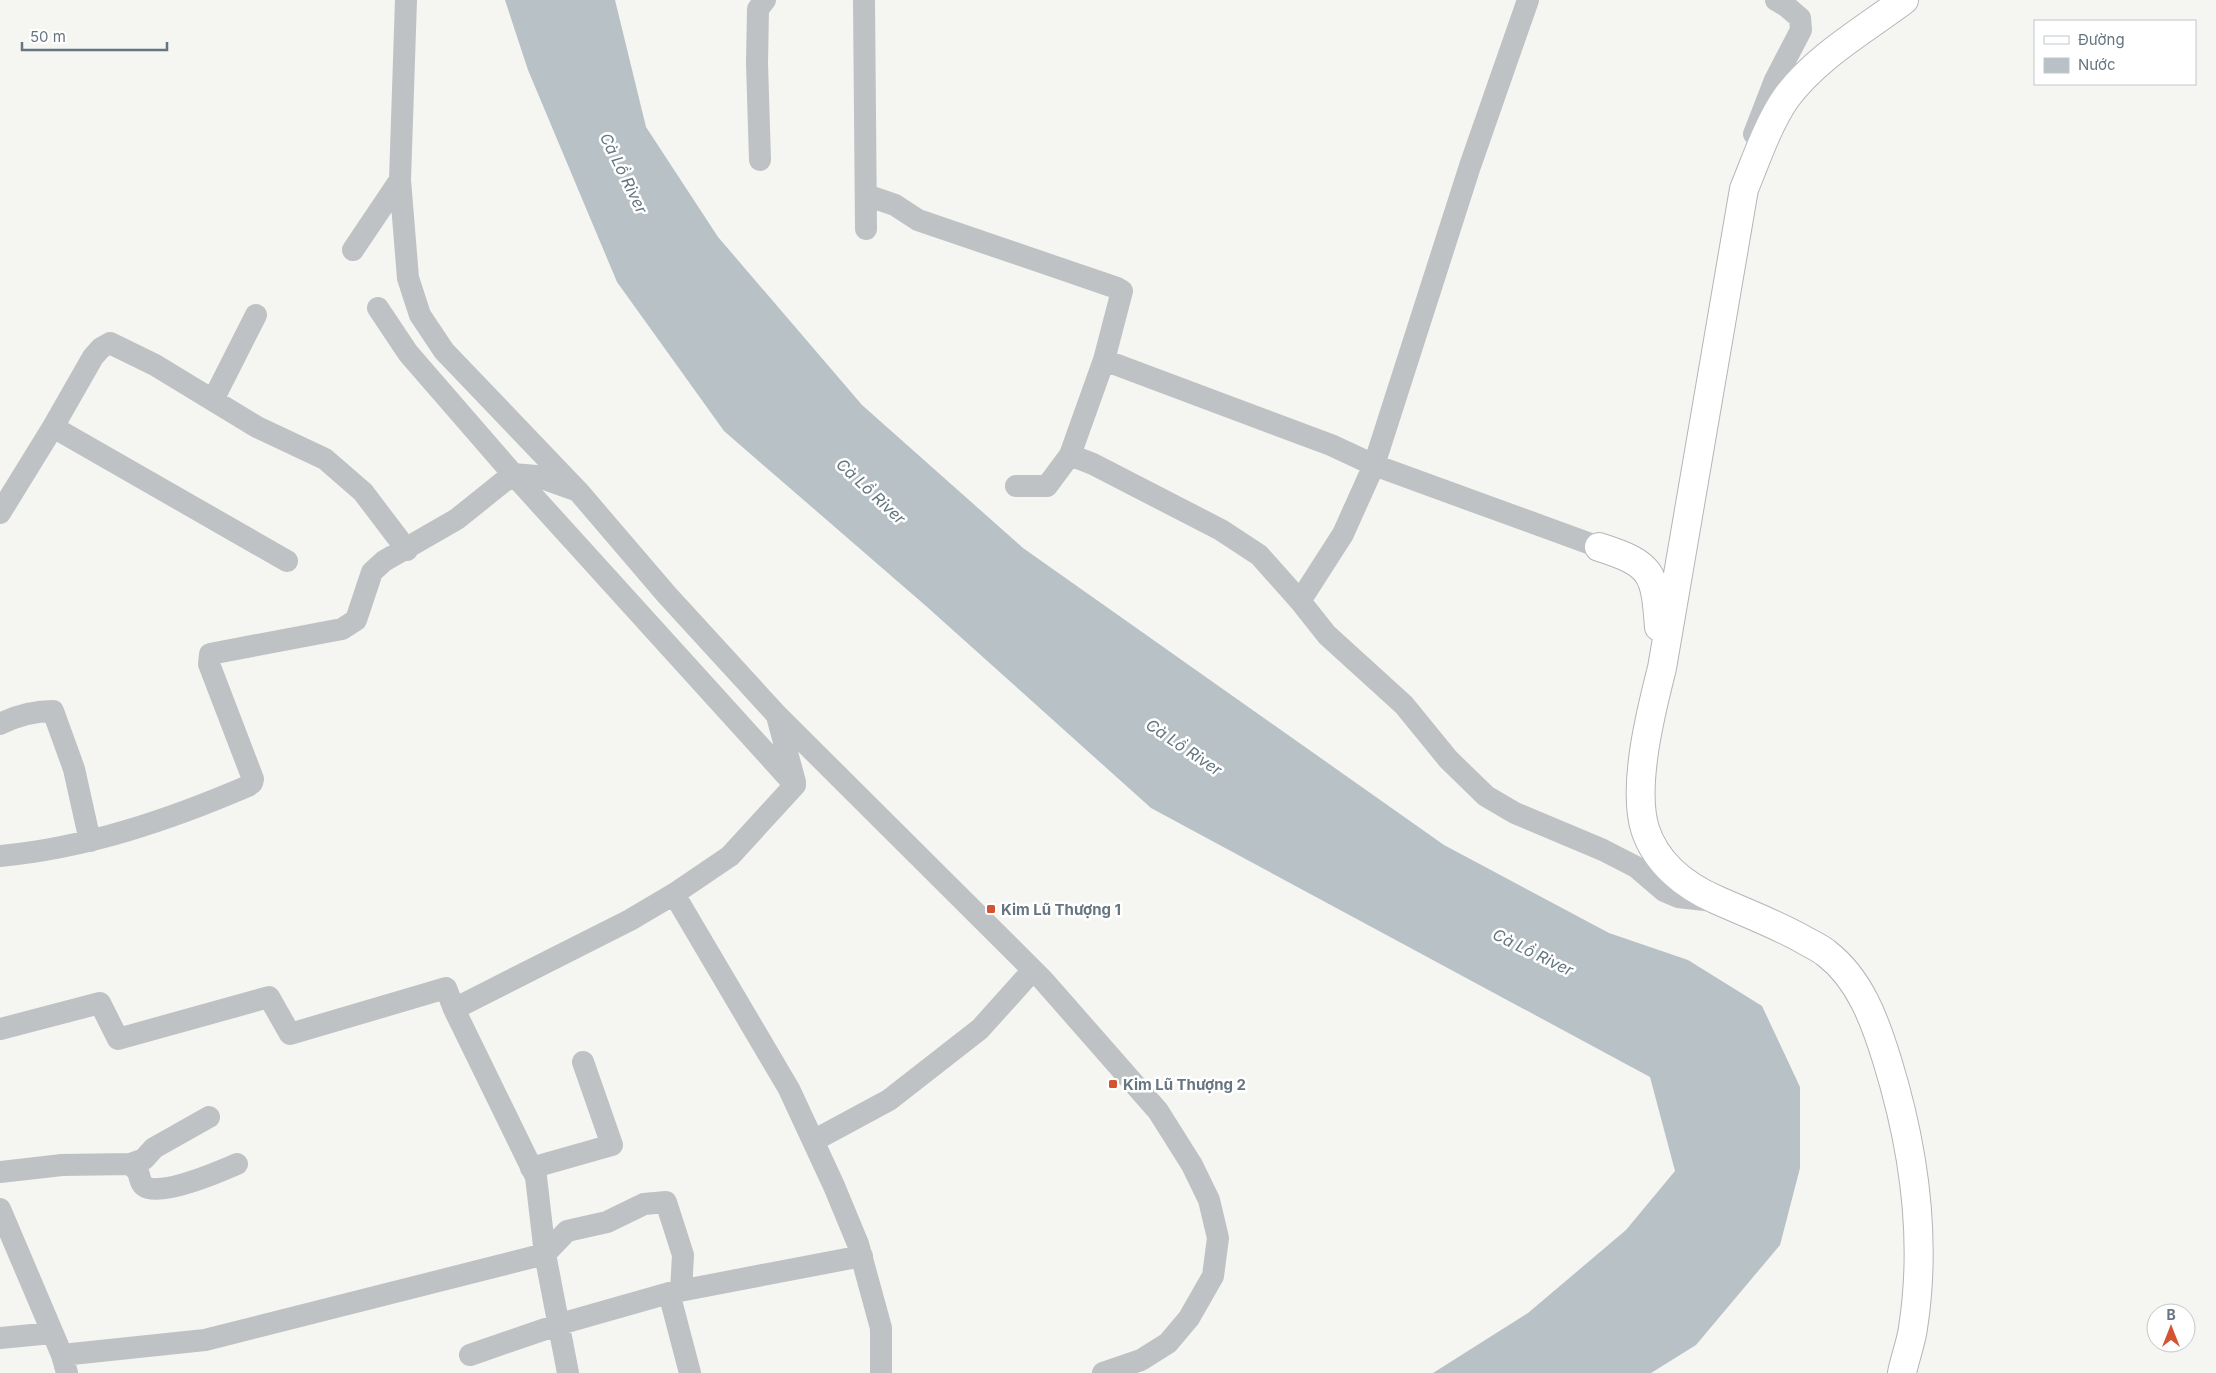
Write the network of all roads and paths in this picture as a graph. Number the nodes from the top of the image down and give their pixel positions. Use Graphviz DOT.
graph roads {
  1 [pos="406,0"];
  2 [pos="765,0"];
  3 [pos="864,0"];
  4 [pos="1528,0"];
  5 [pos="1776,0"];
  6 [pos="1904,0"];
  7 [pos="760,160"];
  8 [pos="400,180"];
  9 [pos="1744,189"];
  10 [pos="866,195"];
  11 [pos="866,229"];
  12 [pos="353,250"];
  13 [pos="378,308"];
  14 [pos="256,315"];
  15 [pos="1104,360"];
  16 [pos="213,400"];
  17 [pos="54,427"];
  18 [pos="1070,455"];
  19 [pos="1374,465"];
  20 [pos="513,474"];
  21 [pos="1016,486"];
  22 [pos="578,491"];
  23 [pos="0,513"];
  24 [pos="1599,547"];
  25 [pos="407,550"];
  26 [pos="286,561"];
  27 [pos="1300,601"];
  28 [pos="1662,668"];
  29 [pos="776,714"];
  30 [pos="0,724"];
  31 [pos="796,785"];
  32 [pos="90,841"];
  33 [pos="0,856"];
  34 [pos="674,894"];
  35 [pos="1718,901"];
  36 [pos="1033,970"];
  37 [pos="454,1009"];
  38 [pos="0,1029"];
  39 [pos="583,1062"];
  40 [pos="209,1117"];
  41 [pos="813,1142"];
  42 [pos="130,1164"];
  43 [pos="237,1164"];
  44 [pos="531,1168"];
  45 [pos="0,1172"];
  46 [pos="0,1209"];
  47 [pos="4,1230"];
  48 [pos="545,1254"];
  49 [pos="862,1256"];
  50 [pos="675,1292"];
  51 [pos="560,1324"];
  52 [pos="52,1333"];
  53 [pos="0,1338"];
  54 [pos="470,1355"];
  55 [pos="64,1364"];
  56 [pos="568,1373"];
  57 [pos="690,1373"];
  58 [pos="881,1373"];
  59 [pos="1104,1373"];
  60 [pos="1902,1373"];
  1 -- 8 [label="street"];
  2 -- 7 [label="street"];
  3 -- 10 [label="street"];
  4 -- 19 [label="street"];
  5 -- 9 [label="street"];
  6 -- 9 [label="main road"];
  8 -- 12 [label="street"];
  8 -- 22 [label="street"];
  9 -- 28 [label="main road"];
  10 -- 11 [label="street"];
  10 -- 15 [label="street"];
  13 -- 20 [label="street"];
  14 -- 16 [label="street"];
  15 -- 18 [label="street"];
  15 -- 19 [label="street"];
  16 -- 17 [label="street"];
  16 -- 25 [label="street"];
  17 -- 23 [label="street"];
  17 -- 26 [label="street"];
  18 -- 21 [label="street"];
  18 -- 27 [label="street"];
  19 -- 24 [label="street"];
  19 -- 27 [label="street"];
  20 -- 22 [label="street"];
  20 -- 25 [label="street"];
  20 -- 31 [label="street"];
  22 -- 29 [label="street"];
  24 -- 28 [label="main road"];
  25 -- 32 [label="street"];
  27 -- 35 [label="street"];
  28 -- 35 [label="main road"];
  29 -- 31 [label="street"];
  29 -- 36 [label="street"];
  30 -- 32 [label="street"];
  31 -- 34 [label="street"];
  32 -- 33 [label="street"];
  34 -- 37 [label="street"];
  34 -- 41 [label="street"];
  35 -- 60 [label="main road"];
  36 -- 41 [label="street"];
  36 -- 59 [label="street"];
  37 -- 38 [label="street"];
  37 -- 44 [label="street"];
  39 -- 44 [label="street"];
  40 -- 42 [label="street"];
  41 -- 49 [label="street"];
  42 -- 43 [label="street"];
  42 -- 45 [label="street"];
  44 -- 48 [label="street"];
  46 -- 47 [label="street"];
  47 -- 52 [label="street"];
  48 -- 50 [label="street"];
  48 -- 51 [label="street"];
  48 -- 55 [label="street"];
  49 -- 50 [label="street"];
  49 -- 58 [label="street"];
  50 -- 51 [label="street"];
  50 -- 57 [label="street"];
  51 -- 54 [label="street"];
  51 -- 56 [label="street"];
  52 -- 53 [label="street"];
  52 -- 55 [label="street"];
}
